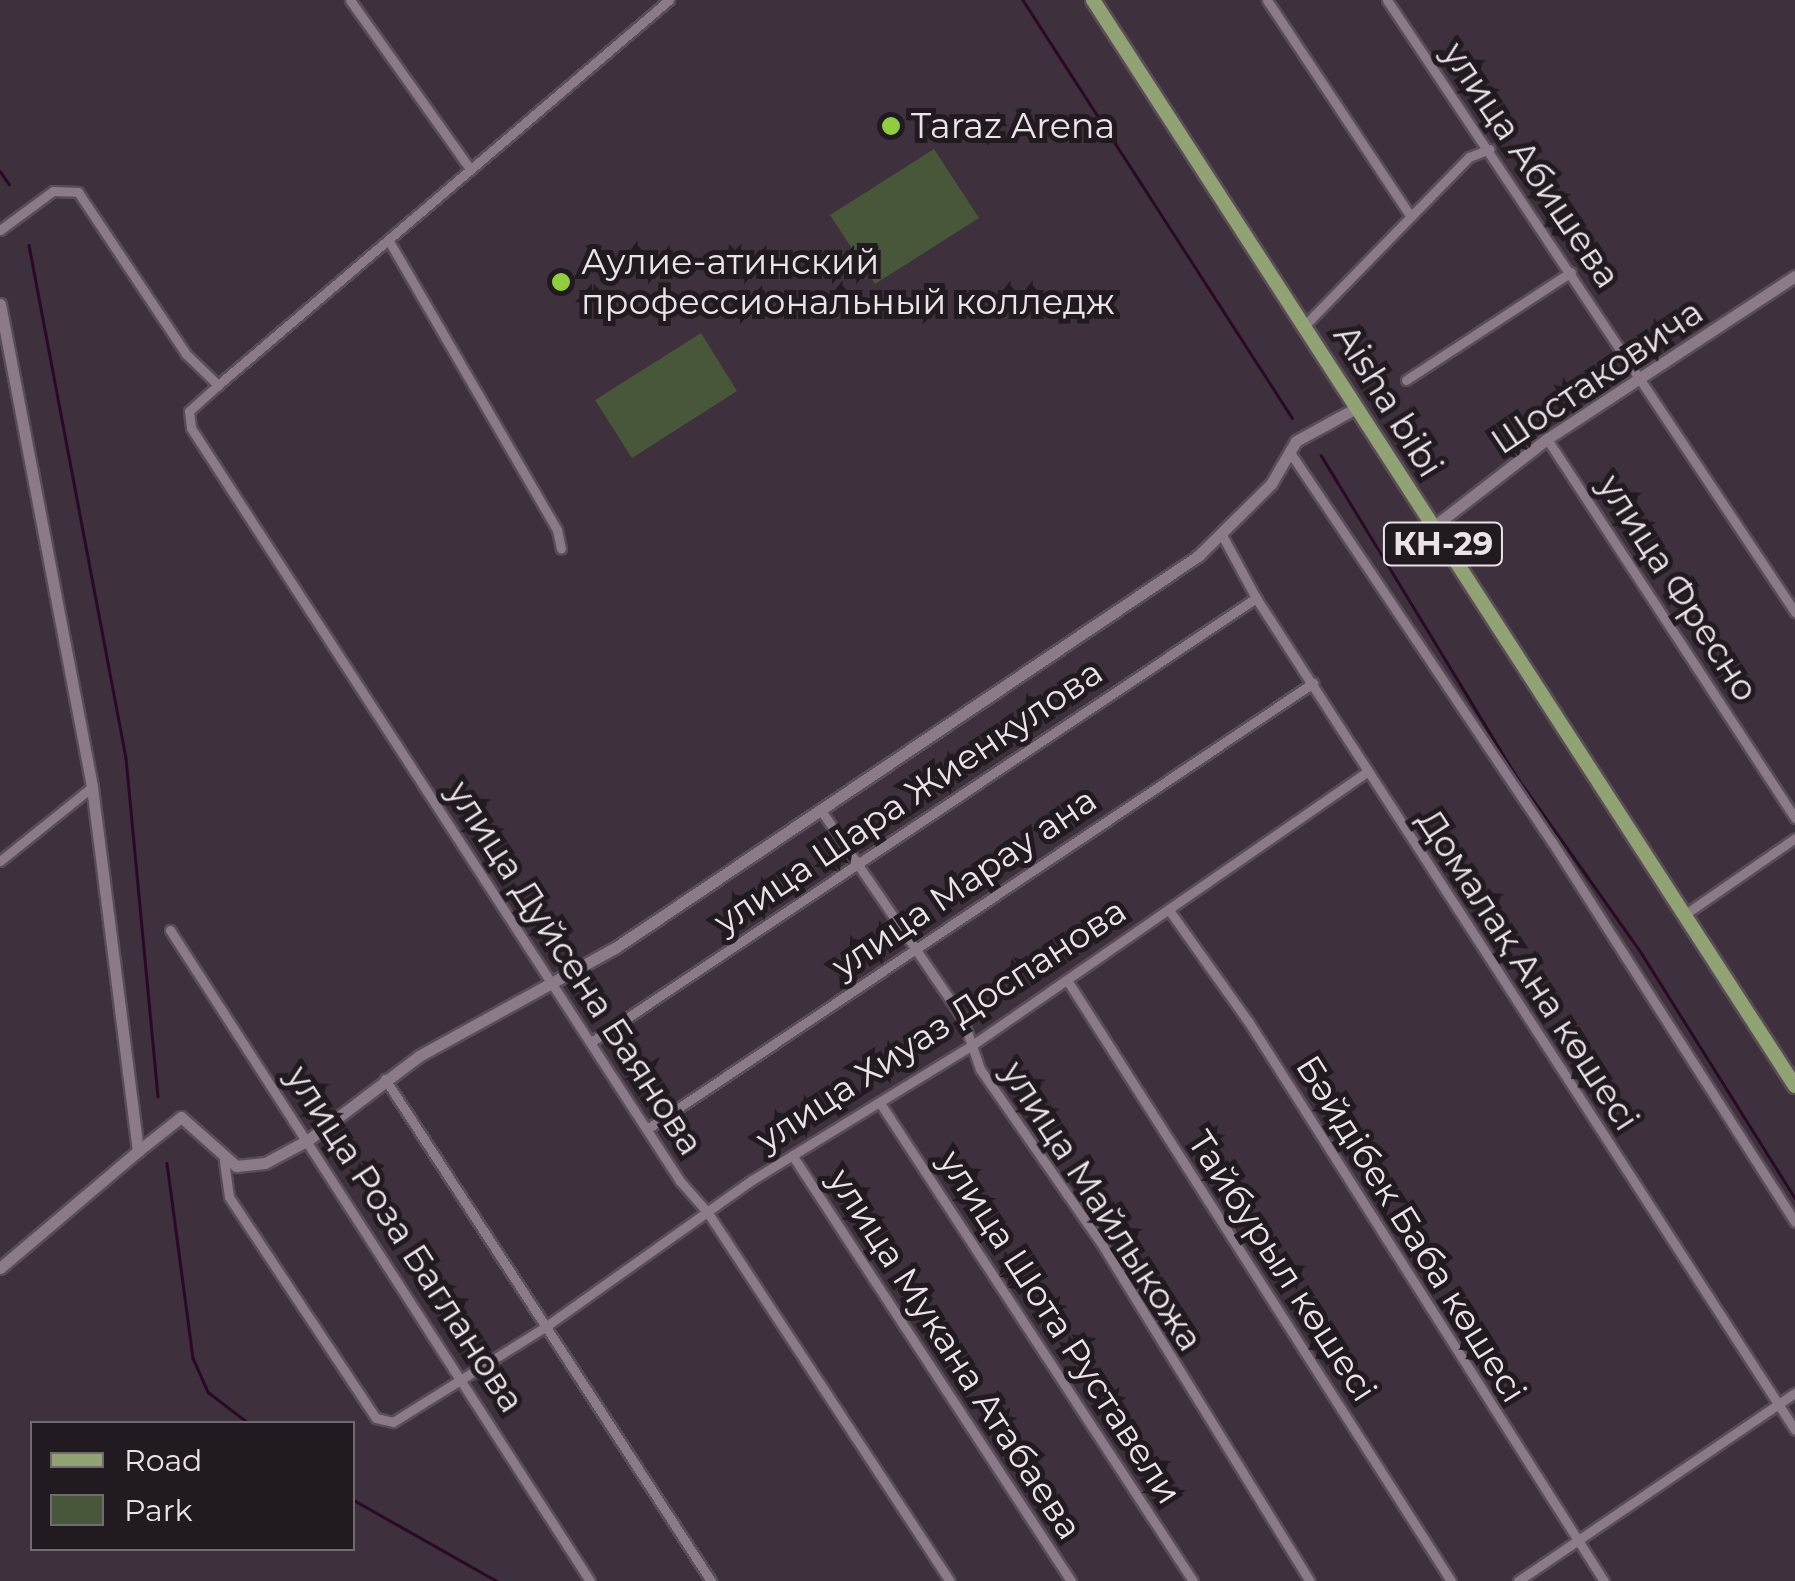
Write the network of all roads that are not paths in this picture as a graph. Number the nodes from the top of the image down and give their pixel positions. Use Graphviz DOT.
graph roads {
  1 [pos="350,0"];
  2 [pos="670,0"];
  3 [pos="1093,0"];
  4 [pos="1267,0"];
  5 [pos="1387,0"];
  6 [pos="1490,149"];
  7 [pos="470,169"];
  8 [pos="1410,215"];
  9 [pos="0,230"];
  10 [pos="389,241"];
  11 [pos="1571,272"];
  12 [pos="1795,276"];
  13 [pos="0,304"];
  14 [pos="1304,326"];
  15 [pos="1641,378"];
  16 [pos="1406,380"];
  17 [pos="218,385"];
  18 [pos="1356,408"];
  19 [pos="1547,439"];
  20 [pos="1292,446"];
  21 [pos="1432,527"];
  22 [pos="1222,535"];
  23 [pos="561,549"];
  24 [pos="1256,598"];
  25 [pos="1795,612"];
  26 [pos="1313,683"];
  27 [pos="1368,770"];
  28 [pos="92,787"];
  29 [pos="820,808"];
  30 [pos="1795,818"];
  31 [pos="1795,838"];
  32 [pos="0,861"];
  33 [pos="859,864"];
  34 [pos="1169,910"];
  35 [pos="1684,915"];
  36 [pos="170,930"];
  37 [pos="913,950"];
  38 [pos="1067,980"];
  39 [pos="556,983"];
  40 [pos="591,1042"];
  41 [pos="971,1046"];
  42 [pos="385,1079"];
  43 [pos="1795,1086"];
  44 [pos="880,1104"];
  45 [pos="647,1129"];
  46 [pos="308,1140"];
  47 [pos="138,1150"];
  48 [pos="794,1158"];
  49 [pos="224,1160"];
  50 [pos="708,1213"];
  51 [pos="1795,1222"];
  52 [pos="0,1268"];
  53 [pos="545,1327"];
  54 [pos="463,1380"];
  55 [pos="1795,1394"];
  56 [pos="1779,1405"];
  57 [pos="1795,1430"];
  58 [pos="1578,1540"];
  59 [pos="590,1581"];
  60 [pos="711,1581"];
  61 [pos="950,1581"];
  62 [pos="1071,1581"];
  63 [pos="1193,1581"];
  64 [pos="1310,1581"];
  65 [pos="1451,1581"];
  66 [pos="1518,1581"];
  67 [pos="1604,1581"];
  1 -- 7 [label="street"];
  2 -- 7 [label="street"];
  3 -- 14 [label="main road, Aisha bibi / КН-29"];
  4 -- 8 [label="street"];
  5 -- 6 [label="street, улица Абишева"];
  6 -- 8 [label="street"];
  6 -- 11 [label="street, улица Абишева"];
  7 -- 10 [label="street"];
  8 -- 14 [label="street"];
  9 -- 17 [label="street"];
  10 -- 17 [label="street"];
  10 -- 23 [label="street"];
  11 -- 15 [label="street, улица Абишева"];
  11 -- 16 [label="street"];
  12 -- 15 [label="street, Шостаковича"];
  13 -- 28 [label="street"];
  14 -- 18 [label="main road, Aisha bibi / КН-29"];
  15 -- 19 [label="street, Шостаковича"];
  15 -- 25 [label="street, улица Абишева"];
  17 -- 39 [label="street, улица Дуйсена Баянова"];
  18 -- 20 [label="street"];
  18 -- 21 [label="main road, Aisha bibi / КН-29"];
  19 -- 21 [label="street, Шостаковича"];
  19 -- 30 [label="street, улица Фресно"];
  20 -- 22 [label="street"];
  20 -- 51 [label="street"];
  21 -- 35 [label="main road, Aisha bibi / КН-29"];
  22 -- 24 [label="street, Домалақ Ана көшесі"];
  22 -- 29 [label="street"];
  24 -- 26 [label="street, Домалақ Ана көшесі"];
  24 -- 33 [label="street, улица Шара Жиенкулова"];
  26 -- 27 [label="street, Домалақ Ана көшесі"];
  26 -- 37 [label="street, улица Марау ана"];
  27 -- 34 [label="street, улица Хиуаз Доспанова"];
  27 -- 56 [label="street, Домалақ Ана көшесі"];
  28 -- 32 [label="street"];
  28 -- 47 [label="street"];
  29 -- 33 [label="street, улица Майлыкожа"];
  29 -- 39 [label="street"];
  31 -- 35 [label="street"];
  33 -- 37 [label="street, улица Майлыкожа"];
  33 -- 40 [label="street, улица Шара Жиенкулова"];
  34 -- 38 [label="street, улица Хиуаз Доспанова"];
  34 -- 58 [label="street, Бәйдібек Баба көшесі"];
  35 -- 43 [label="main road, Aisha bibi / КН-29"];
  36 -- 46 [label="street, улица Роза Багланова"];
  37 -- 41 [label="street, улица Майлыкожа"];
  37 -- 45 [label="street, улица Марау ана"];
  38 -- 41 [label="street, улица Хиуаз Доспанова"];
  38 -- 65 [label="street, Тайбурыл көшесі"];
  39 -- 40 [label="street, улица Дуйсена Баянова"];
  39 -- 42 [label="street"];
  40 -- 45 [label="street, улица Дуйсена Баянова"];
  41 -- 44 [label="street, улица Хиуаз Доспанова"];
  41 -- 64 [label="street, улица Майлыкожа"];
  42 -- 46 [label="street"];
  42 -- 53 [label="street"];
  44 -- 48 [label="street, улица Хиуаз Доспанова"];
  44 -- 63 [label="street, улица Шота Руставели"];
  45 -- 50 [label="street, улица Дуйсена Баянова"];
  46 -- 49 [label="street"];
  46 -- 54 [label="street, улица Роза Багланова"];
  47 -- 49 [label="street"];
  47 -- 52 [label="street"];
  48 -- 50 [label="street, улица Хиуаз Доспанова"];
  48 -- 62 [label="street, улица Мукана Атабаева"];
  49 -- 54 [label="street, улица Хиуаз Доспанова"];
  50 -- 53 [label="street, улица Хиуаз Доспанова"];
  50 -- 61 [label="street, улица Дуйсена Баянова"];
  53 -- 54 [label="street, улица Хиуаз Доспанова"];
  53 -- 60 [label="street"];
  54 -- 59 [label="street, улица Роза Багланова"];
  55 -- 56 [label="street"];
  56 -- 57 [label="street, Домалақ Ана көшесі"];
  56 -- 58 [label="street"];
  58 -- 66 [label="street"];
  58 -- 67 [label="street, Бәйдібек Баба көшесі"];
}
